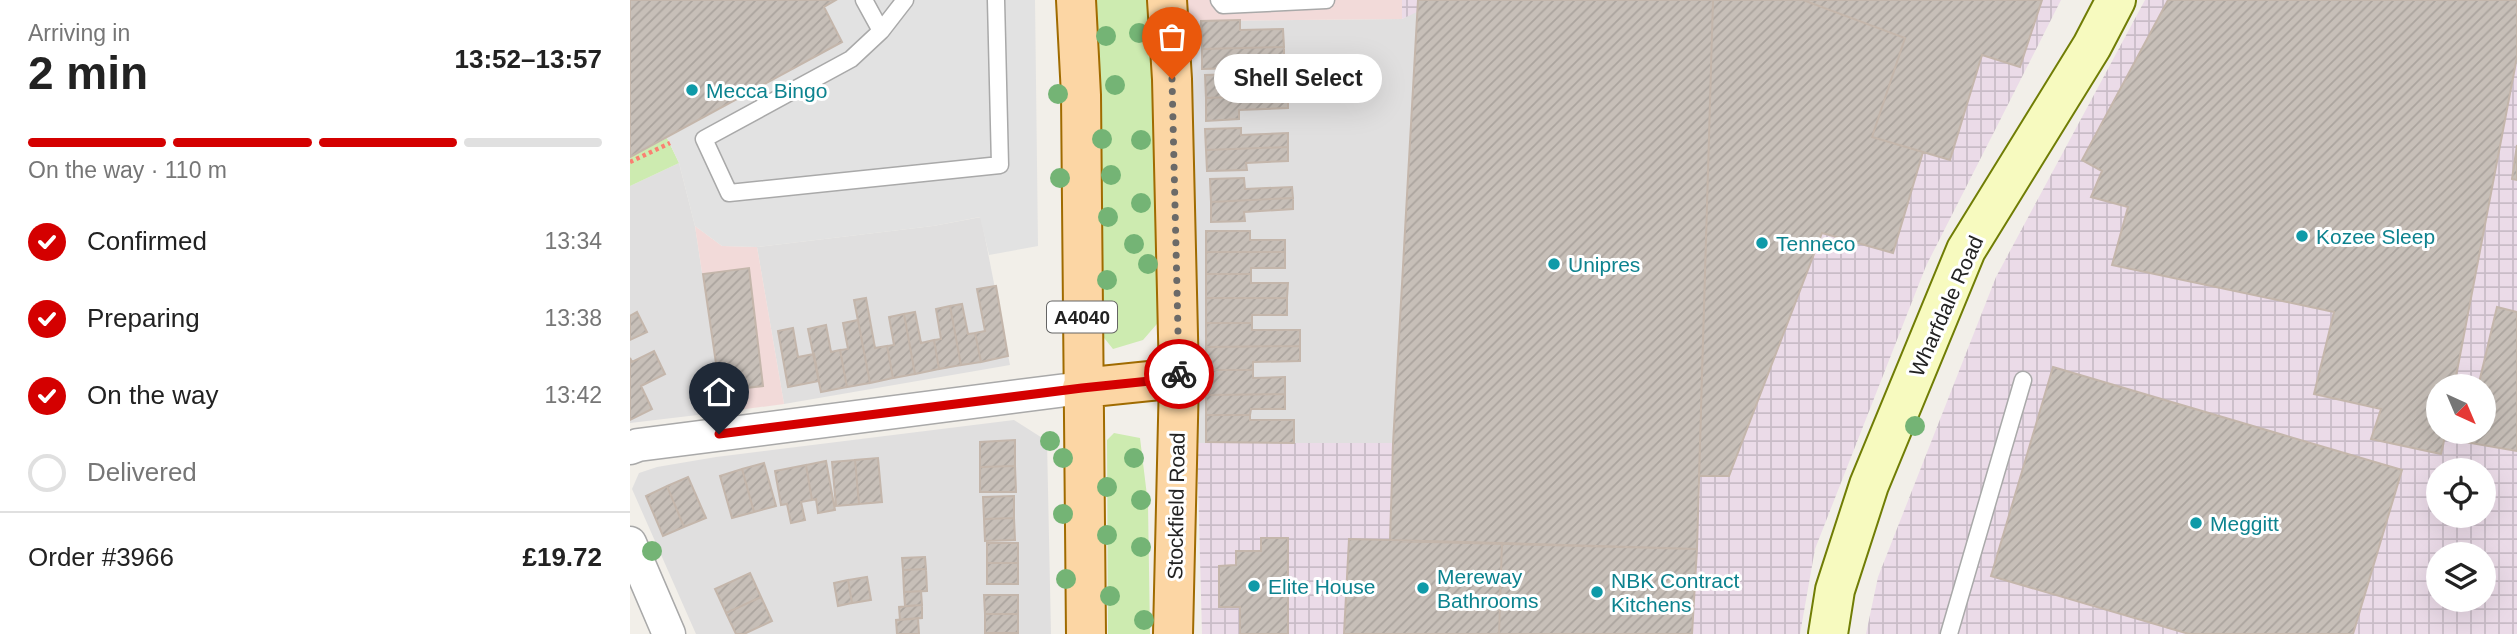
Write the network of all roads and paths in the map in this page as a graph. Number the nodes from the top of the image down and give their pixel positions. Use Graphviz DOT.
graph roads {
  1 [pos="863,0"];
  2 [pos="905,0"];
  3 [pos="996,0"];
  4 [pos="1076,0"];
  5 [pos="1167,0"];
  6 [pos="1219,0"];
  7 [pos="1326,0"];
  8 [pos="2116,0"];
  9 [pos="881,32"];
  10 [pos="670,143"];
  11 [pos="630,162"];
  12 [pos="1179,378"];
  13 [pos="2023,380"];
  14 [pos="1082,388"];
  15 [pos="630,448"];
  16 [pos="630,542"];
  17 [pos="669,634"];
  18 [pos="1086,634"];
  19 [pos="1173,634"];
  20 [pos="1828,634"];
  21 [pos="1949,634"];
  1 -- 9 [label="lane"];
  2 -- 9 [label="lane"];
  3 -- 9 [label="lane"];
  4 -- 14 [label="main road, A4040"];
  5 -- 12 [label="main road, Stockfield Road"];
  6 -- 7 [label="lane"];
  8 -- 20 [label="main road, Wharfdale Road"];
  10 -- 11 [label="path"];
  12 -- 14 [label="main road"];
  12 -- 19 [label="main road, Stockfield Road"];
  13 -- 21 [label="lane"];
  14 -- 15 [label="street"];
  14 -- 18 [label="main road, A4040"];
  16 -- 17 [label="street"];
}
